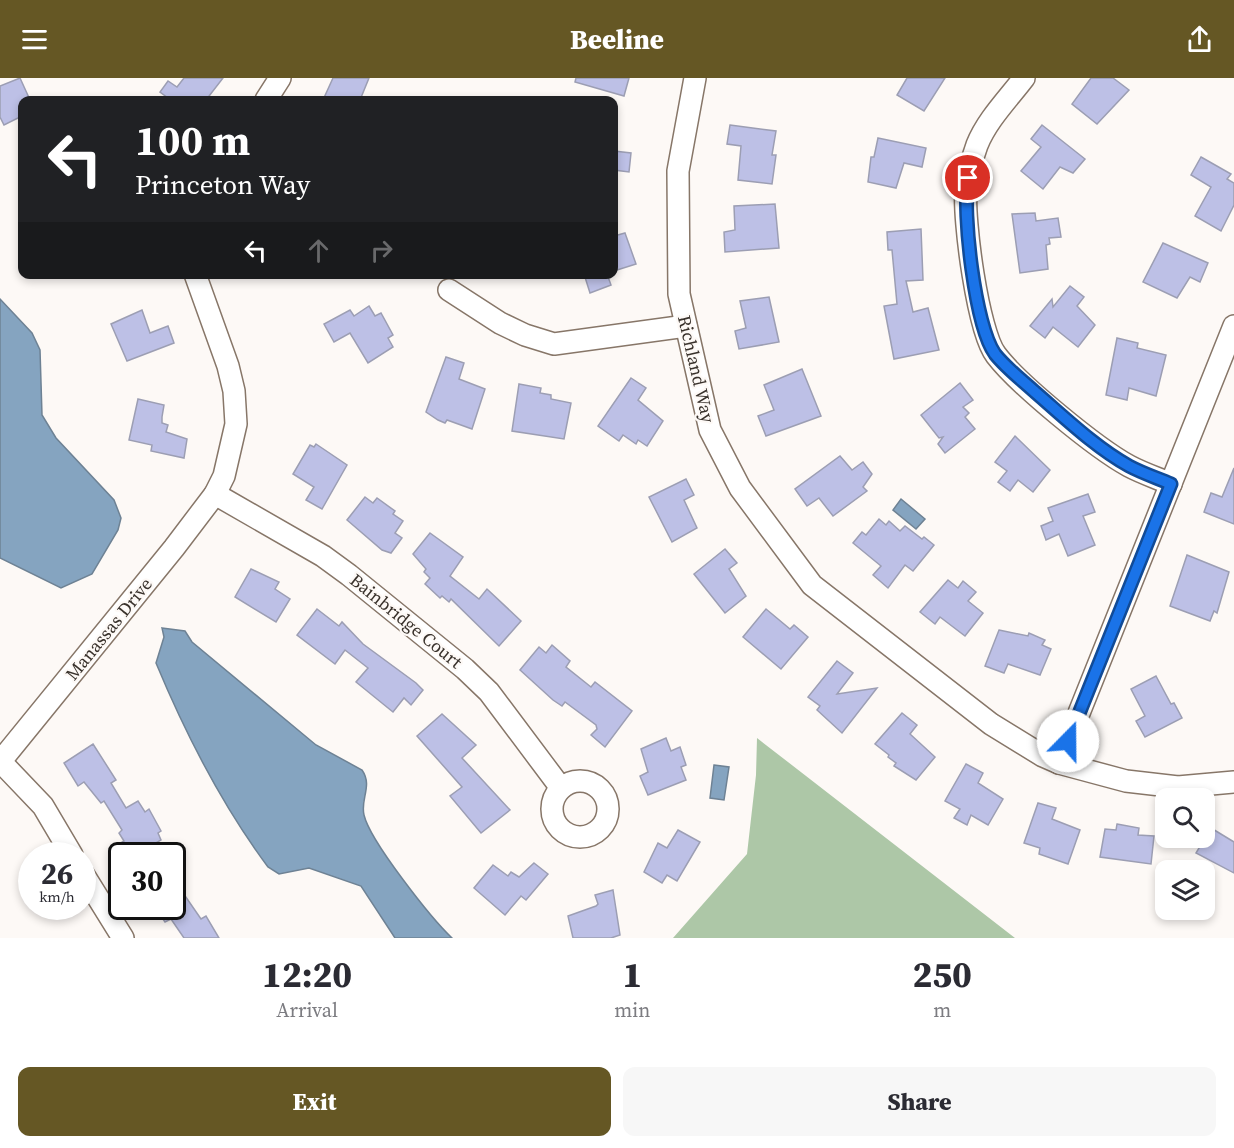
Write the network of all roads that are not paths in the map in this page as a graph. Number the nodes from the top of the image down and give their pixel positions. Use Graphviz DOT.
graph roads {
  1 [pos="280,78"];
  2 [pos="695,78"];
  3 [pos="1024,78"];
  4 [pos="269,96"];
  5 [pos="197,279"];
  6 [pos="449,290"];
  7 [pos="686,326"];
  8 [pos="1234,326"];
  9 [pos="1171,484"];
  10 [pos="215,494"];
  11 [pos="0,762"];
  12 [pos="1059,763"];
  13 [pos="1234,782"];
  14 [pos="561,788"];
  15 [pos="64,842"];
  16 [pos="96,895"];
  17 [pos="123,938"];
  1 -- 4 [label="street"];
  2 -- 7 [label="street, Richland Way"];
  3 -- 9 [label="street"];
  5 -- 10 [label="street, Manassas Drive"];
  6 -- 7 [label="street"];
  7 -- 12 [label="street, Richland Way"];
  8 -- 9 [label="street"];
  9 -- 12 [label="street"];
  10 -- 11 [label="street, Manassas Drive"];
  10 -- 14 [label="street, Bainbridge Court"];
  11 -- 15 [label="street"];
  12 -- 13 [label="street, Richland Way"];
  16 -- 17 [label="street"];
}
